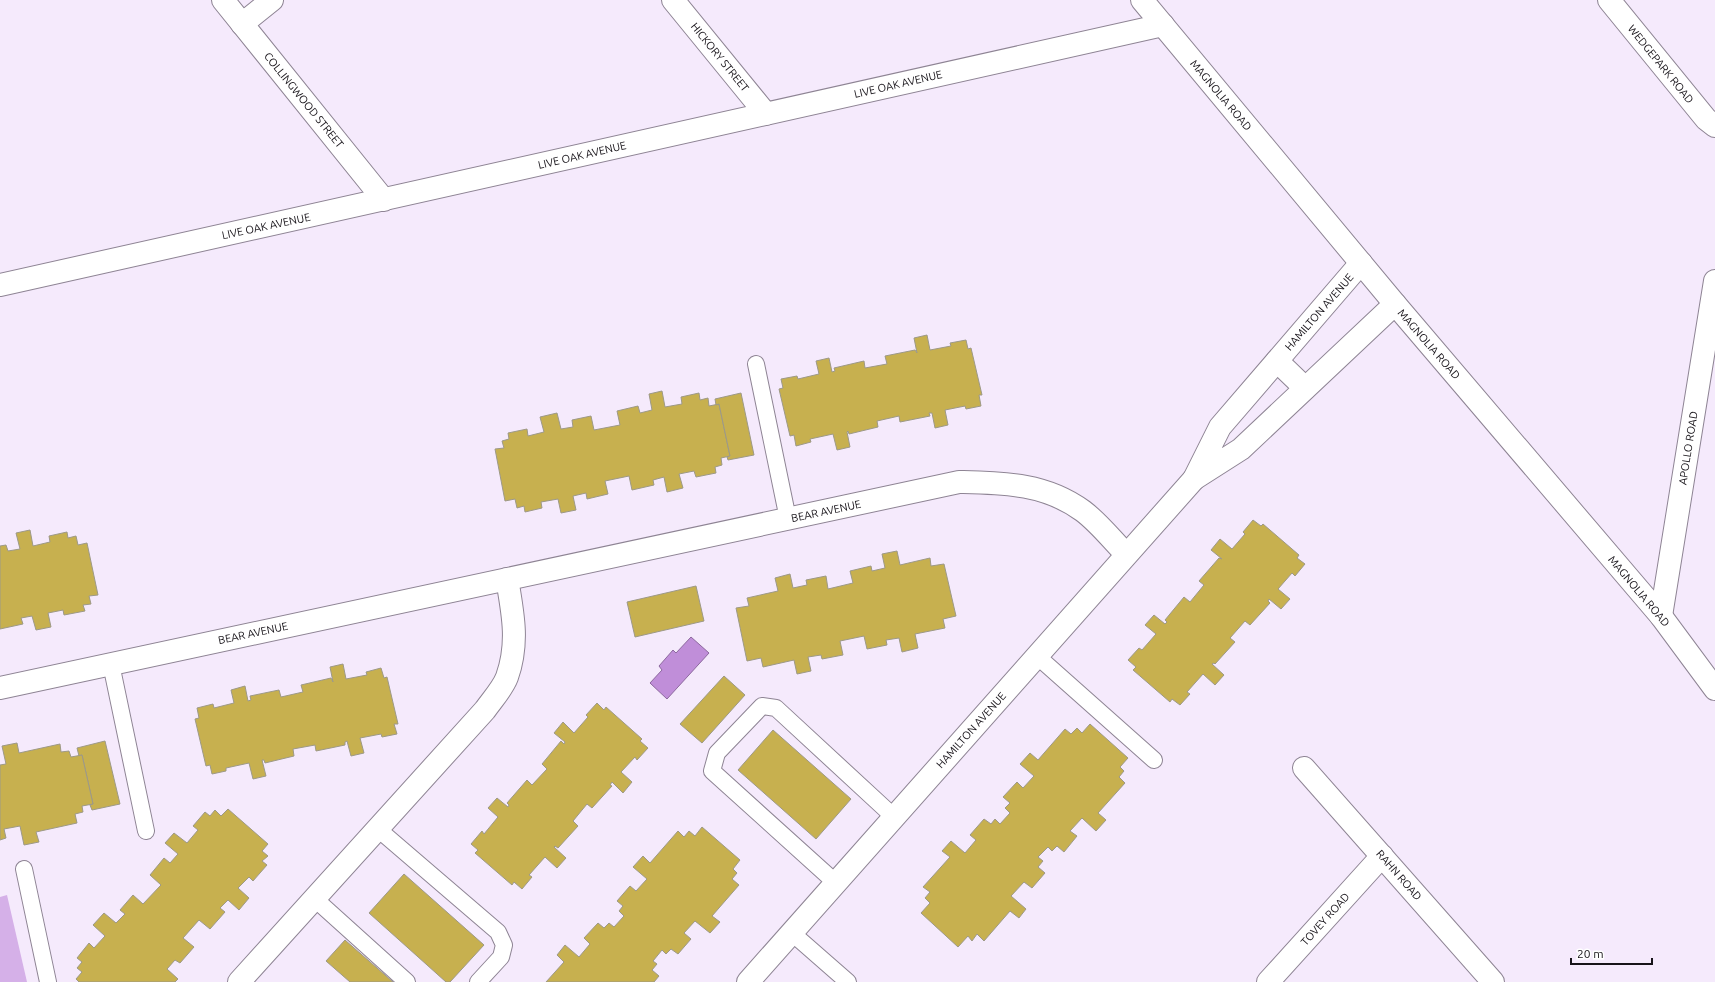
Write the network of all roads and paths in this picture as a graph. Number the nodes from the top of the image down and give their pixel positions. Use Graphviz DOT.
graph roads {
  1 [pos="223,0"];
  2 [pos="272,0"];
  3 [pos="673,0"];
  4 [pos="1142,0"];
  5 [pos="1609,0"];
  6 [pos="242,24"];
  7 [pos="1163,25"];
  8 [pos="766,114"];
  9 [pos="1715,126"];
  10 [pos="384,200"];
  11 [pos="1361,263"];
  12 [pos="1715,281"];
  13 [pos="0,285"];
  14 [pos="1394,304"];
  15 [pos="1277,361"];
  16 [pos="756,364"];
  17 [pos="1305,388"];
  18 [pos="1194,479"];
  19 [pos="788,519"];
  20 [pos="1126,554"];
  21 [pos="506,579"];
  22 [pos="1662,616"];
  23 [pos="1037,656"];
  24 [pos="111,664"];
  25 [pos="0,688"];
  26 [pos="1715,689"];
  27 [pos="1154,760"];
  28 [pos="1304,768"];
  29 [pos="894,817"];
  30 [pos="378,829"];
  31 [pos="146,831"];
  32 [pos="1382,856"];
  33 [pos="24,869"];
  34 [pos="836,883"];
  35 [pos="315,899"];
  36 [pos="792,932"];
  37 [pos="48,982"];
  38 [pos="239,982"];
  39 [pos="407,982"];
  40 [pos="478,982"];
  41 [pos="748,982"];
  42 [pos="848,982"];
  43 [pos="1268,982"];
  44 [pos="1493,982"];
  1 -- 6 [label="street, COLLINGWOOD STREET"];
  2 -- 6 [label="street"];
  3 -- 8 [label="street, HICKORY STREET"];
  4 -- 7 [label="street, MAGNOLIA ROAD"];
  5 -- 9 [label="street, WEDGEPARK ROAD"];
  6 -- 10 [label="street, COLLINGWOOD STREET"];
  7 -- 8 [label="street, LIVE OAK AVENUE"];
  7 -- 11 [label="street, MAGNOLIA ROAD"];
  8 -- 10 [label="street, LIVE OAK AVENUE"];
  10 -- 13 [label="street, LIVE OAK AVENUE"];
  11 -- 14 [label="street, MAGNOLIA ROAD"];
  11 -- 15 [label="street, HAMILTON AVENUE"];
  12 -- 22 [label="street, APOLLO ROAD"];
  14 -- 17 [label="street, HAMILTON AVENUE"];
  14 -- 22 [label="street, MAGNOLIA ROAD"];
  15 -- 17 [label="street, HAMILTON AVENUE"];
  15 -- 18 [label="street, HAMILTON AVENUE"];
  16 -- 19 [label="lane"];
  17 -- 18 [label="street, HAMILTON AVENUE"];
  18 -- 20 [label="street, HAMILTON AVENUE"];
  19 -- 20 [label="street, BEAR AVENUE"];
  19 -- 21 [label="street, BEAR AVENUE"];
  20 -- 23 [label="street, HAMILTON AVENUE"];
  21 -- 24 [label="street, BEAR AVENUE"];
  21 -- 30 [label="street"];
  22 -- 26 [label="street, MAGNOLIA ROAD"];
  23 -- 27 [label="lane"];
  23 -- 29 [label="street, HAMILTON AVENUE"];
  24 -- 25 [label="street, BEAR AVENUE"];
  24 -- 31 [label="lane"];
  28 -- 32 [label="street, RAHN ROAD"];
  29 -- 34 [label="street, HAMILTON AVENUE"];
  29 -- 34 [label="lane"];
  30 -- 35 [label="street"];
  30 -- 40 [label="lane"];
  32 -- 43 [label="street, TOVEY ROAD"];
  32 -- 44 [label="street, RAHN ROAD"];
  33 -- 37 [label="lane"];
  34 -- 36 [label="street, HAMILTON AVENUE"];
  35 -- 38 [label="street"];
  35 -- 39 [label="lane"];
  36 -- 41 [label="street, HAMILTON AVENUE"];
  36 -- 42 [label="lane"];
}
